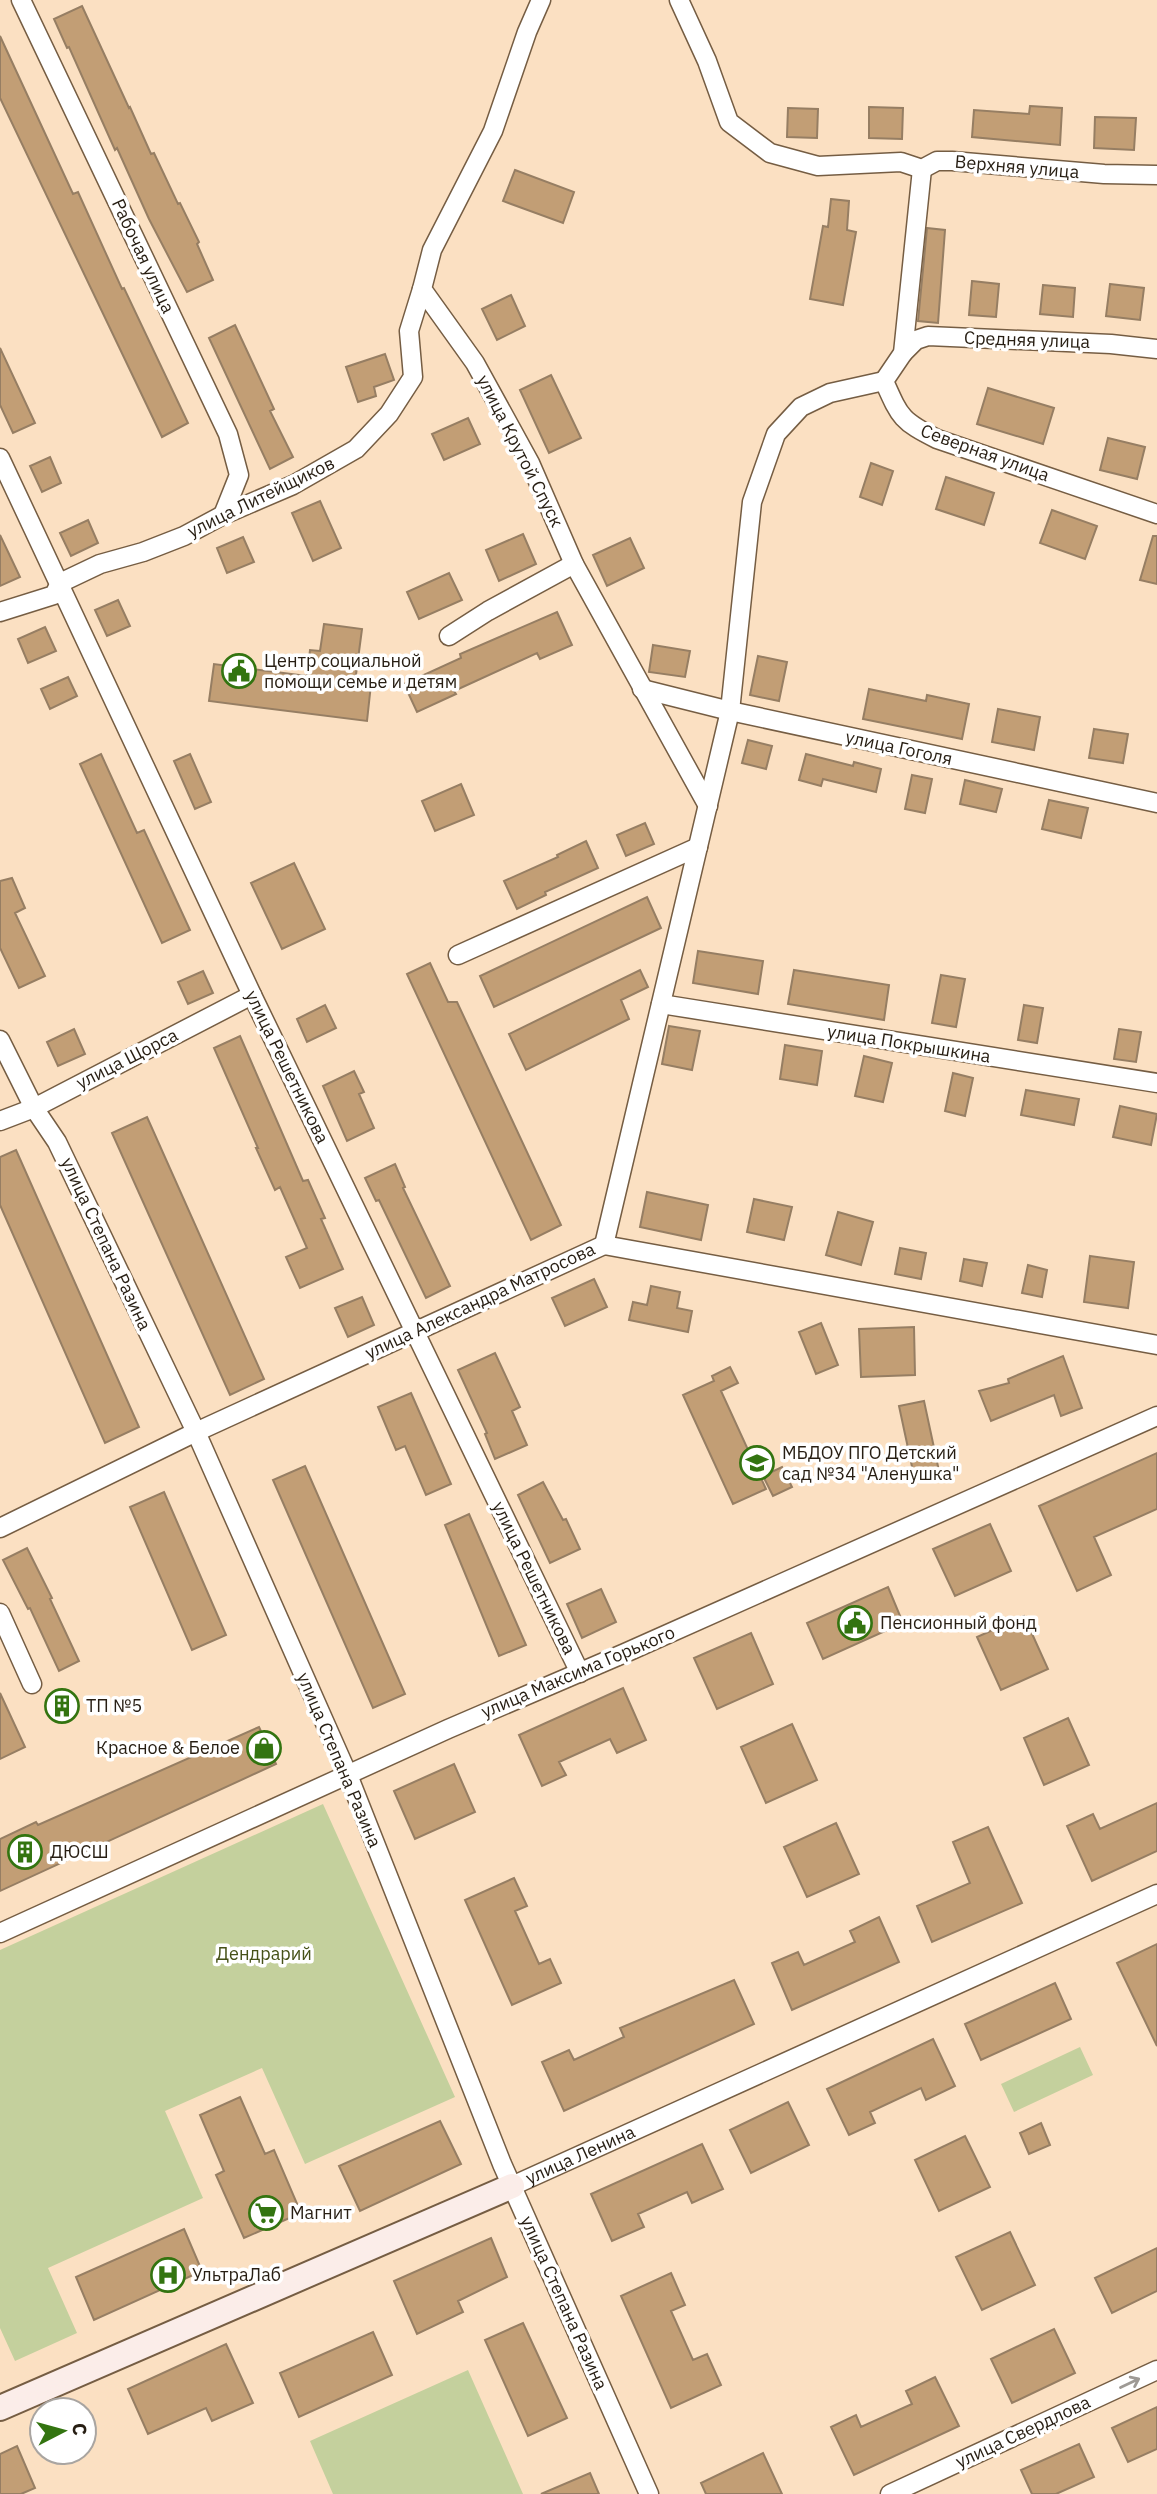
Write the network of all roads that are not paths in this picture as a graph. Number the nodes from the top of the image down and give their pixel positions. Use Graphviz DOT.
graph roads {
  1 [pos="21,0"];
  2 [pos="541,0"];
  3 [pos="680,0"];
  4 [pos="922,169"];
  5 [pos="1157,175"];
  6 [pos="422,289"];
  7 [pos="1157,349"];
  8 [pos="903,353"];
  9 [pos="884,381"];
  10 [pos="0,458"];
  11 [pos="1157,514"];
  12 [pos="223,516"];
  13 [pos="574,564"];
  14 [pos="60,583"];
  15 [pos="0,612"];
  16 [pos="449,636"];
  17 [pos="642,689"];
  18 [pos="730,711"];
  19 [pos="1157,803"];
  20 [pos="708,806"];
  21 [pos="698,847"];
  22 [pos="458,955"];
  23 [pos="252,995"];
  24 [pos="661,1004"];
  25 [pos="0,1040"];
  26 [pos="1157,1083"];
  27 [pos="34,1108"];
  28 [pos="0,1121"];
  29 [pos="604,1245"];
  30 [pos="414,1331"];
  31 [pos="1157,1345"];
  32 [pos="1157,1416"];
  33 [pos="196,1433"];
  34 [pos="0,1528"];
  35 [pos="0,1613"];
  36 [pos="580,1673"];
  37 [pos="32,1684"];
  38 [pos="348,1775"];
  39 [pos="1157,1894"];
  40 [pos="0,1933"];
  41 [pos="512,2186"];
  42 [pos="1157,2370"];
  43 [pos="0,2408"];
  44 [pos="649,2494"];
  45 [pos="890,2494"];
  1 -- 12 [label="street, Рабочая улица"];
  2 -- 6 [label="street"];
  3 -- 4 [label="street, Верхняя улица"];
  4 -- 5 [label="street, Верхняя улица"];
  4 -- 8 [label="street"];
  6 -- 12 [label="street, улица Литейщиков"];
  6 -- 13 [label="street, улица Крутой Спуск"];
  7 -- 8 [label="street, Средняя улица"];
  8 -- 9 [label="street"];
  9 -- 11 [label="street, Северная улица"];
  9 -- 18 [label="street"];
  10 -- 14 [label="street, улица Решетникова"];
  12 -- 14 [label="street, улица Литейщиков"];
  13 -- 16 [label="street"];
  13 -- 17 [label="street, улица Крутой Спуск"];
  14 -- 15 [label="street, улица Литейщиков"];
  14 -- 23 [label="street, улица Решетникова"];
  17 -- 18 [label="street, улица Гоголя"];
  17 -- 20 [label="street, улица Крутой Спуск"];
  18 -- 19 [label="street, улица Гоголя"];
  18 -- 20 [label="street"];
  20 -- 21 [label="street"];
  21 -- 22 [label="street"];
  21 -- 24 [label="street"];
  23 -- 27 [label="street, улица Щорса"];
  23 -- 30 [label="street, улица Решетникова"];
  24 -- 26 [label="street, улица Покрышкина"];
  24 -- 29 [label="street"];
  25 -- 27 [label="street, улица Степана Разина"];
  27 -- 28 [label="street, улица Щорса"];
  27 -- 33 [label="street, улица Степана Разина"];
  29 -- 30 [label="street, улица Александра Матросова"];
  29 -- 31 [label="street, улица Александра Матросова"];
  30 -- 33 [label="street, улица Александра Матросова"];
  30 -- 36 [label="street, улица Решетникова"];
  32 -- 36 [label="street, улица Максима Горького"];
  33 -- 34 [label="street, улица Александра Матросова"];
  33 -- 38 [label="street, улица Степана Разина"];
  35 -- 37 [label="street"];
  36 -- 38 [label="street, улица Максима Горького"];
  38 -- 40 [label="street, улица Максима Горького"];
  38 -- 41 [label="street, улица Степана Разина"];
  39 -- 41 [label="street, улица Ленина"];
  41 -- 43 [label="street, улица Ленина"];
  41 -- 44 [label="street, улица Степана Разина"];
  45 -- 42 [label="street, улица Свердлова, one-way"];
}
